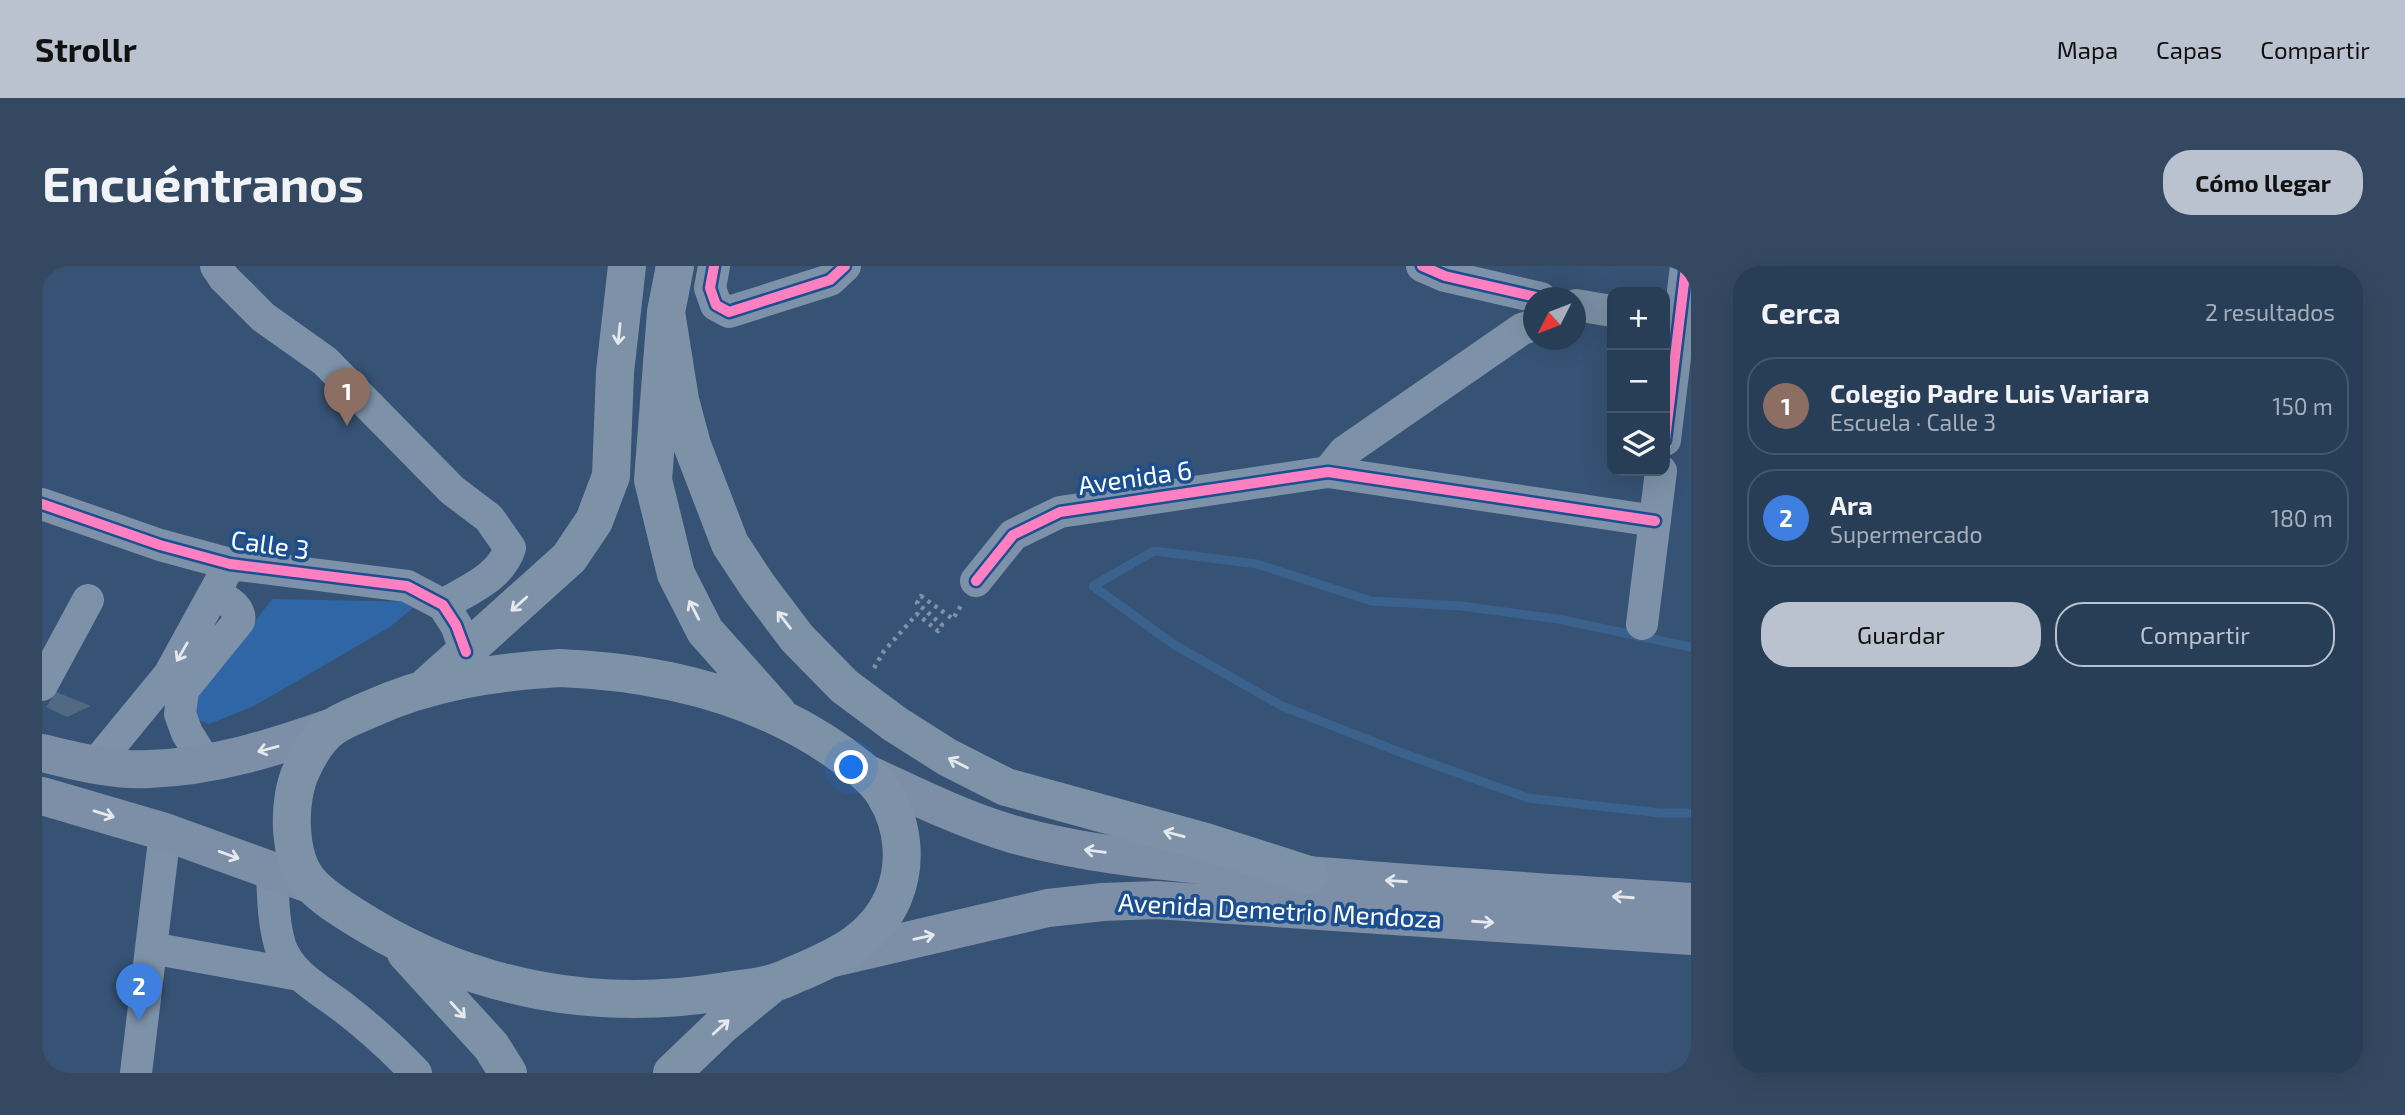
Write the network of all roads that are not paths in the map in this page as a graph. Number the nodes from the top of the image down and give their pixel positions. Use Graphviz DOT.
graph roads {
  1 [pos="216,266"];
  2 [pos="627,266"];
  3 [pos="675,266"];
  4 [pos="714,266"];
  5 [pos="845,266"];
  6 [pos="1422,266"];
  7 [pos="1686,266"];
  8 [pos="1523,294"];
  9 [pos="666,312"];
  10 [pos="1678,320"];
  11 [pos="1523,328"];
  12 [pos="1668,413"];
  13 [pos="1328,472"];
  14 [pos="1660,476"];
  15 [pos="42,504"];
  16 [pos="1655,521"];
  17 [pos="230,564"];
  18 [pos="976,580"];
  19 [pos="215,593"];
  20 [pos="88,600"];
  21 [pos="443,605"];
  22 [pos="1643,624"];
  23 [pos="466,652"];
  24 [pos="42,685"];
  25 [pos="425,689"];
  26 [pos="783,719"];
  27 [pos="333,727"];
  28 [pos="42,753"];
  29 [pos="206,763"];
  30 [pos="95,765"];
  31 [pos="870,775"];
  32 [pos="42,796"];
  33 [pos="165,832"];
  34 [pos="272,871"];
  35 [pos="1309,875"];
  36 [pos="309,884"];
  37 [pos="1691,902"];
  38 [pos="1691,936"];
  39 [pos="396,941"];
  40 [pos="151,948"];
  41 [pos="834,958"];
  42 [pos="299,975"];
  43 [pos="773,983"];
  44 [pos="136,1073"];
  45 [pos="416,1073"];
  46 [pos="508,1073"];
  47 [pos="672,1073"];
  1 -- 21 [label="street"];
  2 -- 23 [label="highway, one-way"];
  3 -- 9 [label="highway"];
  4 -- 5 [label="street"];
  6 -- 8 [label="street"];
  7 -- 10 [label="street"];
  26 -- 9 [label="highway, one-way"];
  35 -- 9 [label="highway, one-way"];
  10 -- 12 [label="street"];
  11 -- 13 [label="street"];
  13 -- 16 [label="street, Avenida 6"];
  13 -- 18 [label="street, Avenida 6"];
  14 -- 16 [label="street"];
  15 -- 17 [label="street, Calle 3"];
  16 -- 22 [label="street"];
  17 -- 19 [label="street, Calle 3"];
  17 -- 21 [label="street, Calle 3"];
  19 -- 29 [label="street"];
  19 -- 30 [label="street, Calle 3, one-way"];
  20 -- 24 [label="street"];
  21 -- 23 [label="street"];
  23 -- 25 [label="highway"];
  25 -- 26 [label="highway"];
  25 -- 27 [label="highway"];
  26 -- 31 [label="highway"];
  27 -- 29 [label="main road, one-way"];
  27 -- 36 [label="highway"];
  28 -- 30 [label="main road"];
  29 -- 30 [label="main road"];
  35 -- 31 [label="main road, Avenida Demetrio Mendoza, one-way"];
  31 -- 41 [label="highway"];
  32 -- 33 [label="main road, one-way"];
  33 -- 34 [label="main road, one-way"];
  33 -- 40 [label="street"];
  34 -- 36 [label="main road"];
  34 -- 42 [label="street"];
  37 -- 35 [label="main road, Avenida Demetrio Mendoza, one-way"];
  36 -- 39 [label="highway"];
  41 -- 38 [label="main road, Avenida Demetrio Mendoza, one-way"];
  39 -- 43 [label="highway"];
  39 -- 46 [label="highway, one-way"];
  40 -- 42 [label="street"];
  40 -- 44 [label="street"];
  41 -- 43 [label="highway"];
  42 -- 45 [label="street"];
  47 -- 43 [label="highway, one-way"];
}
